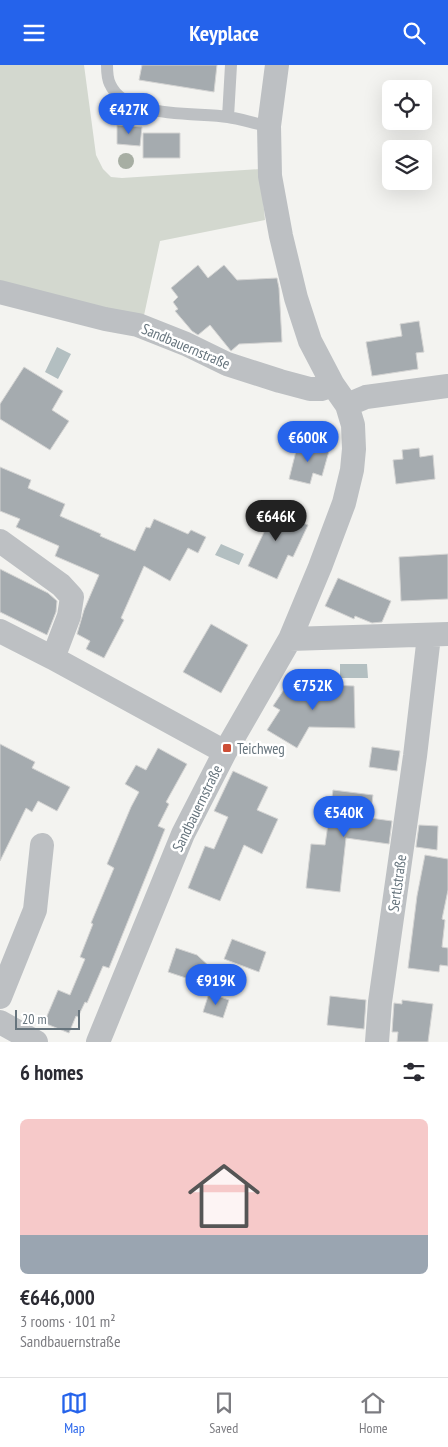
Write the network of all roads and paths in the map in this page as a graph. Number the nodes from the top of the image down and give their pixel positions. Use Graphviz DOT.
graph roads {
  1 [pos="107,65"];
  2 [pos="231,65"];
  3 [pos="277,65"];
  4 [pos="228,117"];
  5 [pos="269,126"];
  6 [pos="4,293"];
  7 [pos="333,385"];
  8 [pos="448,386"];
  9 [pos="347,405"];
  10 [pos="0,541"];
  11 [pos="0,631"];
  12 [pos="438,635"];
  13 [pos="290,639"];
  14 [pos="53,658"];
  15 [pos="225,752"];
  16 [pos="42,845"];
  17 [pos="0,997"];
  18 [pos="0,1022"];
  19 [pos="36,1042"];
  20 [pos="98,1042"];
  21 [pos="377,1042"];
  1 -- 4 [label="lane"];
  2 -- 4 [label="lane"];
  3 -- 5 [label="street, Sandbauernstraße"];
  4 -- 5 [label="lane"];
  5 -- 7 [label="street, Sandbauernstraße"];
  6 -- 7 [label="street, Sandbauernstraße"];
  7 -- 9 [label="street, Sandbauernstraße"];
  8 -- 9 [label="street"];
  9 -- 13 [label="street, Sandbauernstraße"];
  10 -- 14 [label="street"];
  11 -- 14 [label="street"];
  12 -- 13 [label="street, Sertlstraße"];
  12 -- 21 [label="street, Sertlstraße"];
  13 -- 15 [label="street, Sandbauernstraße"];
  14 -- 15 [label="street"];
  15 -- 20 [label="street, Sandbauernstraße"];
  16 -- 17 [label="street"];
  18 -- 19 [label="street"];
}
